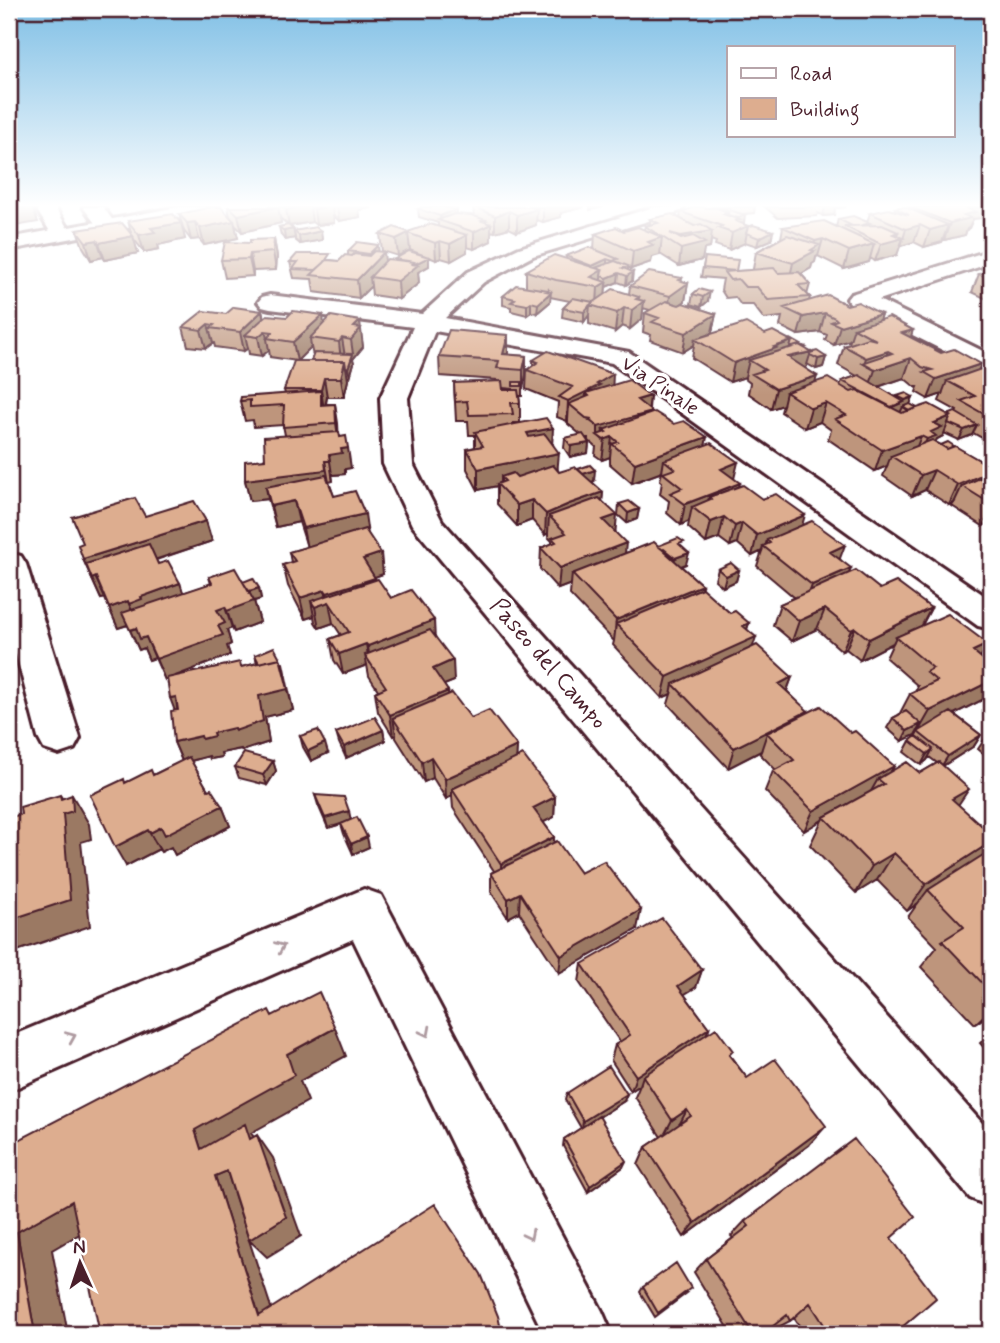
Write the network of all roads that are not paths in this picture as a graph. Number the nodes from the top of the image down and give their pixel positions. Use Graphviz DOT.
graph roads {
  1 [pos="491,270"];
  2 [pos="949,270"];
  3 [pos="270,302"];
  4 [pos="427,322"];
  5 [pos="991,365"];
  6 [pos="9,564"];
  7 [pos="991,617"];
  8 [pos="59,738"];
  9 [pos="9,1064"];
  10 [pos="991,1177"];
  11 [pos="579,1334"];
  1 -- 4 [label="street, Paseo del Campo"];
  2 -- 5 [label="street"];
  3 -- 4 [label="street, Via Pinale"];
  4 -- 7 [label="street, Via Pinale"];
  4 -- 10 [label="street, Paseo del Campo"];
  6 -- 8 [label="street"];
  9 -- 11 [label="street, one-way"];
}
